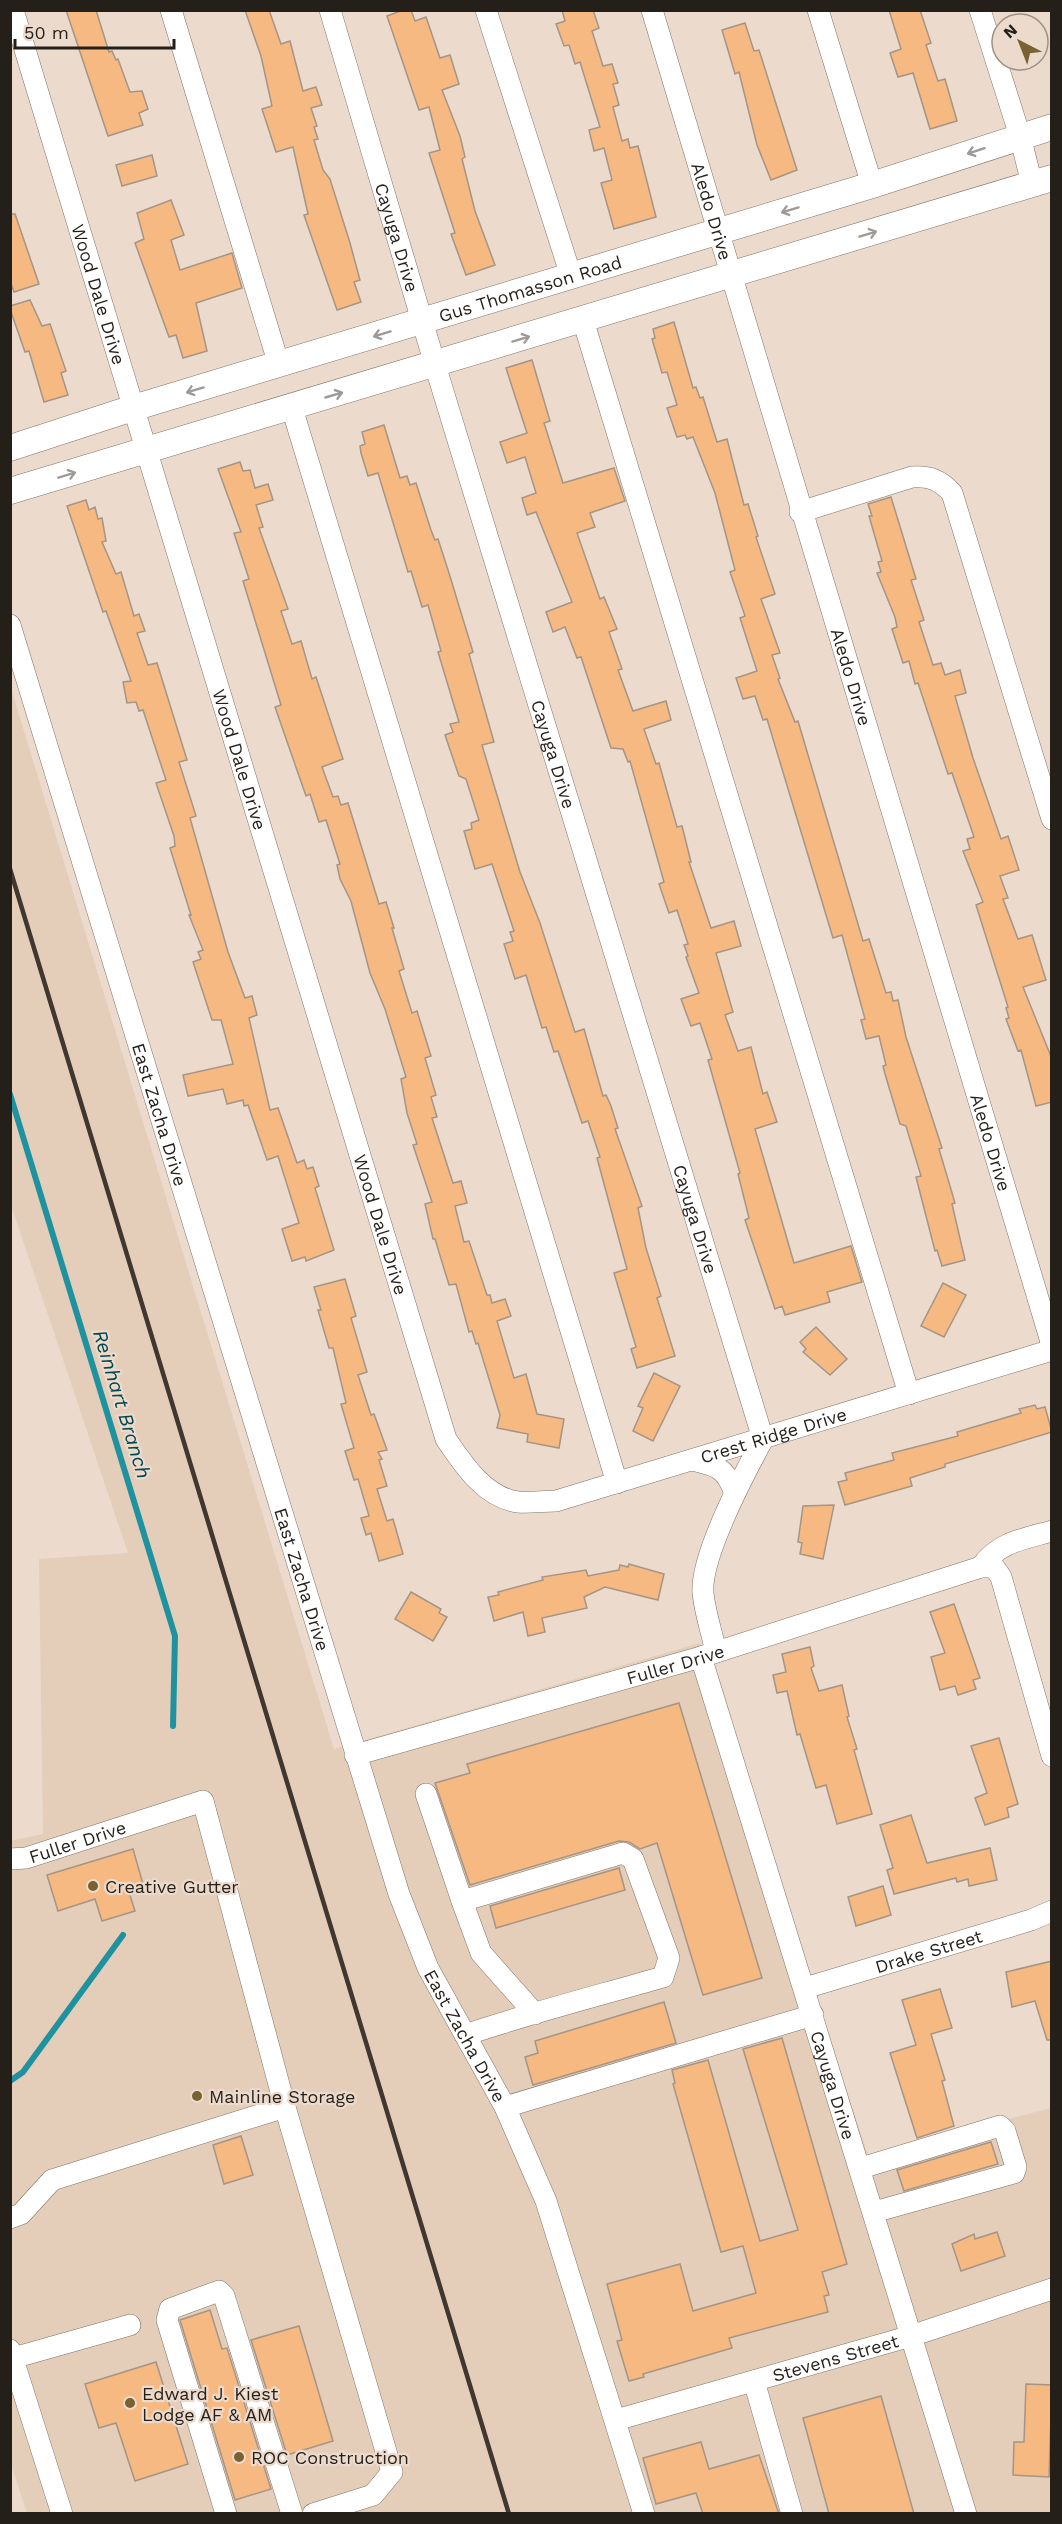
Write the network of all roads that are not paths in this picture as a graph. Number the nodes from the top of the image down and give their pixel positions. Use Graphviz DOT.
graph roads {
  1 [pos="13,10"];
  2 [pos="171,10"];
  3 [pos="330,10"];
  4 [pos="486,10"];
  5 [pos="652,10"];
  6 [pos="818,10"];
  7 [pos="980,10"];
  8 [pos="1052,127"];
  9 [pos="1020,136"];
  10 [pos="1046,181"];
  11 [pos="872,185"];
  12 [pos="717,232"];
  13 [pos="571,276"];
  14 [pos="729,276"];
  15 [pos="583,320"];
  16 [pos="424,322"];
  17 [pos="279,365"];
  18 [pos="435,365"];
  19 [pos="133,408"];
  20 [pos="292,408"];
  21 [pos="10,448"];
  22 [pos="145,451"];
  23 [pos="10,491"];
  24 [pos="800,512"];
  25 [pos="10,625"];
  26 [pos="1052,819"];
  27 [pos="1052,1345"];
  28 [pos="1052,1350"];
  29 [pos="909,1394"];
  30 [pos="763,1439"];
  31 [pos="692,1460"];
  32 [pos="617,1483"];
  33 [pos="734,1491"];
  34 [pos="495,1494"];
  35 [pos="1052,1531"];
  36 [pos="988,1567"];
  37 [pos="709,1654"];
  38 [pos="355,1755"];
  39 [pos="1052,1756"];
  40 [pos="426,1794"];
  41 [pos="10,1858"];
  42 [pos="462,1901"];
  43 [pos="1052,1911"];
  44 [pos="805,1988"];
  45 [pos="535,2014"];
  46 [pos="813,2015"];
  47 [pos="465,2035"];
  48 [pos="285,2107"];
  49 [pos="505,2107"];
  50 [pos="861,2168"];
  51 [pos="874,2212"];
  52 [pos="10,2218"];
  53 [pos="1051,2293"];
  54 [pos="130,2325"];
  55 [pos="911,2336"];
  56 [pos="12,2354"];
  57 [pos="754,2381"];
  58 [pos="19,2404"];
  59 [pos="616,2420"];
  60 [pos="62,2514"];
  61 [pos="226,2514"];
  62 [pos="292,2514"];
  63 [pos="313,2514"];
  64 [pos="644,2514"];
  65 [pos="792,2514"];
  66 [pos="966,2514"];
  1 -- 19 [label="street, Wood Dale Drive"];
  2 -- 17 [label="street"];
  3 -- 16 [label="street, Cayuga Drive"];
  4 -- 13 [label="street"];
  5 -- 12 [label="street, Aledo Drive"];
  6 -- 11 [label="street"];
  7 -- 9 [label="street"];
  8 -- 9 [label="main road, Gus Thomasson Road"];
  9 -- 10 [label="street"];
  9 -- 11 [label="main road, Gus Thomasson Road, one-way"];
  14 -- 10 [label="main road, one-way"];
  11 -- 12 [label="main road, Gus Thomasson Road, one-way"];
  12 -- 13 [label="main road, Gus Thomasson Road"];
  12 -- 14 [label="street, Aledo Drive"];
  13 -- 16 [label="main road, Gus Thomasson Road"];
  14 -- 15 [label="main road"];
  14 -- 24 [label="street, Aledo Drive"];
  18 -- 15 [label="main road, one-way"];
  15 -- 29 [label="street"];
  16 -- 17 [label="main road, Gus Thomasson Road, one-way"];
  16 -- 18 [label="street, Cayuga Drive"];
  17 -- 19 [label="main road, Gus Thomasson Road, one-way"];
  20 -- 18 [label="main road, one-way"];
  18 -- 30 [label="street, Cayuga Drive"];
  19 -- 21 [label="main road, Gus Thomasson Road"];
  19 -- 22 [label="street, Wood Dale Drive"];
  20 -- 22 [label="main road"];
  20 -- 32 [label="street"];
  23 -- 22 [label="main road, one-way"];
  22 -- 34 [label="street, Wood Dale Drive"];
  24 -- 26 [label="street"];
  24 -- 27 [label="street, Aledo Drive"];
  25 -- 38 [label="street, East Zacha Drive"];
  28 -- 29 [label="street, Crest Ridge Drive"];
  29 -- 30 [label="street, Crest Ridge Drive"];
  30 -- 31 [label="street, Crest Ridge Drive"];
  30 -- 33 [label="street, Cayuga Drive"];
  31 -- 32 [label="street, Crest Ridge Drive"];
  31 -- 33 [label="street"];
  32 -- 34 [label="street, Crest Ridge Drive"];
  33 -- 37 [label="street, Cayuga Drive"];
  35 -- 36 [label="street"];
  36 -- 37 [label="street, Fuller Drive"];
  36 -- 39 [label="street"];
  37 -- 38 [label="street, Fuller Drive"];
  37 -- 44 [label="street, Cayuga Drive"];
  38 -- 47 [label="street, East Zacha Drive"];
  40 -- 42 [label="street"];
  41 -- 48 [label="street, Fuller Drive"];
  42 -- 45 [label="street"];
  42 -- 45 [label="street"];
  43 -- 44 [label="street, Drake Street"];
  44 -- 46 [label="street, Cayuga Drive"];
  45 -- 47 [label="street"];
  46 -- 49 [label="street"];
  46 -- 50 [label="street, Cayuga Drive"];
  47 -- 49 [label="street, East Zacha Drive"];
  48 -- 52 [label="street"];
  48 -- 63 [label="street"];
  49 -- 59 [label="street, East Zacha Drive"];
  50 -- 51 [label="street, Cayuga Drive"];
  50 -- 51 [label="street"];
  51 -- 55 [label="street, Cayuga Drive"];
  53 -- 55 [label="street, Stevens Street"];
  54 -- 56 [label="street"];
  55 -- 57 [label="street, Stevens Street"];
  55 -- 66 [label="street, Cayuga Drive"];
  56 -- 58 [label="street"];
  57 -- 59 [label="street, Stevens Street"];
  57 -- 65 [label="street"];
  58 -- 60 [label="street"];
  59 -- 64 [label="street, East Zacha Drive"];
  61 -- 62 [label="street"];
}
